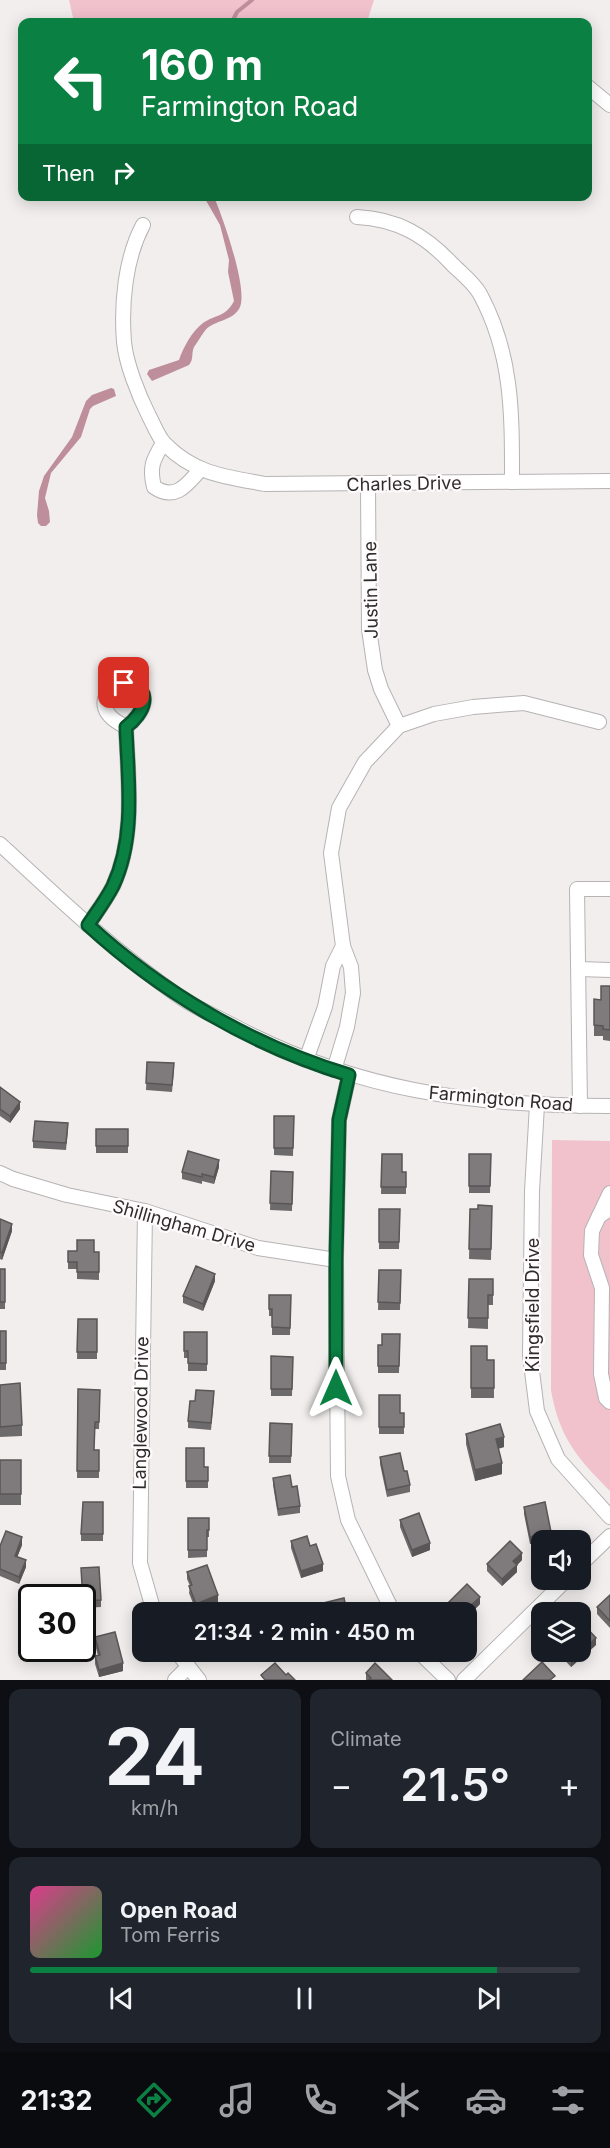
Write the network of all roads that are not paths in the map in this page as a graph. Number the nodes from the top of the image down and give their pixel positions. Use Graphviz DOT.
graph roads {
  1 [pos="592,90"];
  2 [pos="610,105"];
  3 [pos="357,217"];
  4 [pos="143,225"];
  5 [pos="163,442"];
  6 [pos="200,470"];
  7 [pos="610,481"];
  8 [pos="512,482"];
  9 [pos="368,485"];
  10 [pos="599,722"];
  11 [pos="399,726"];
  12 [pos="126,727"];
  13 [pos="0,844"];
  14 [pos="610,889"];
  15 [pos="88,925"];
  16 [pos="343,946"];
  17 [pos="579,969"];
  18 [pos="610,969"];
  19 [pos="306,1060"];
  20 [pos="334,1070"];
  21 [pos="349,1075"];
  22 [pos="537,1105"];
  23 [pos="580,1106"];
  24 [pos="610,1106"];
  25 [pos="0,1173"];
  26 [pos="610,1193"];
  27 [pos="145,1211"];
  28 [pos="605,1212"];
  29 [pos="336,1260"];
  30 [pos="606,1292"];
  31 [pos="610,1402"];
  32 [pos="610,1517"];
  33 [pos="610,1536"];
  34 [pos="591,1554"];
  35 [pos="556,1590"];
  36 [pos="151,1602"];
  37 [pos="388,1602"];
  38 [pos="184,1662"];
  39 [pos="429,1662"];
  40 [pos="188,1667"];
  41 [pos="175,1680"];
  42 [pos="199,1680"];
  43 [pos="448,1680"];
  44 [pos="464,1680"];
  1 -- 2 [label="street"];
  3 -- 8 [label="street"];
  4 -- 5 [label="street, Charles Drive"];
  5 -- 6 [label="street, Charles Drive"];
  5 -- 6 [label="street"];
  6 -- 9 [label="street, Charles Drive"];
  7 -- 8 [label="street, Charles Drive"];
  8 -- 9 [label="street, Charles Drive"];
  9 -- 11 [label="street, Justin Lane"];
  10 -- 11 [label="street"];
  11 -- 16 [label="street"];
  12 -- 15 [label="street"];
  13 -- 15 [label="street, Farmington Road"];
  14 -- 17 [label="street"];
  15 -- 19 [label="street, Farmington Road"];
  16 -- 19 [label="street"];
  16 -- 20 [label="street"];
  17 -- 18 [label="street"];
  17 -- 23 [label="street"];
  19 -- 20 [label="street, Farmington Road"];
  20 -- 21 [label="street, Farmington Road"];
  21 -- 22 [label="street, Farmington Road"];
  21 -- 29 [label="street"];
  22 -- 23 [label="street, Farmington Road"];
  22 -- 32 [label="street, Kingsfield Drive"];
  23 -- 24 [label="street, Farmington Road"];
  25 -- 27 [label="street, Shillingham Drive"];
  26 -- 28 [label="street"];
  27 -- 29 [label="street, Shillingham Drive"];
  27 -- 36 [label="street, Langlewood Drive"];
  28 -- 30 [label="street"];
  29 -- 37 [label="street"];
  30 -- 31 [label="street"];
  33 -- 34 [label="street"];
  35 -- 44 [label="street"];
  38 -- 40 [label="street"];
  39 -- 43 [label="street"];
  40 -- 41 [label="street"];
  40 -- 42 [label="street"];
}
